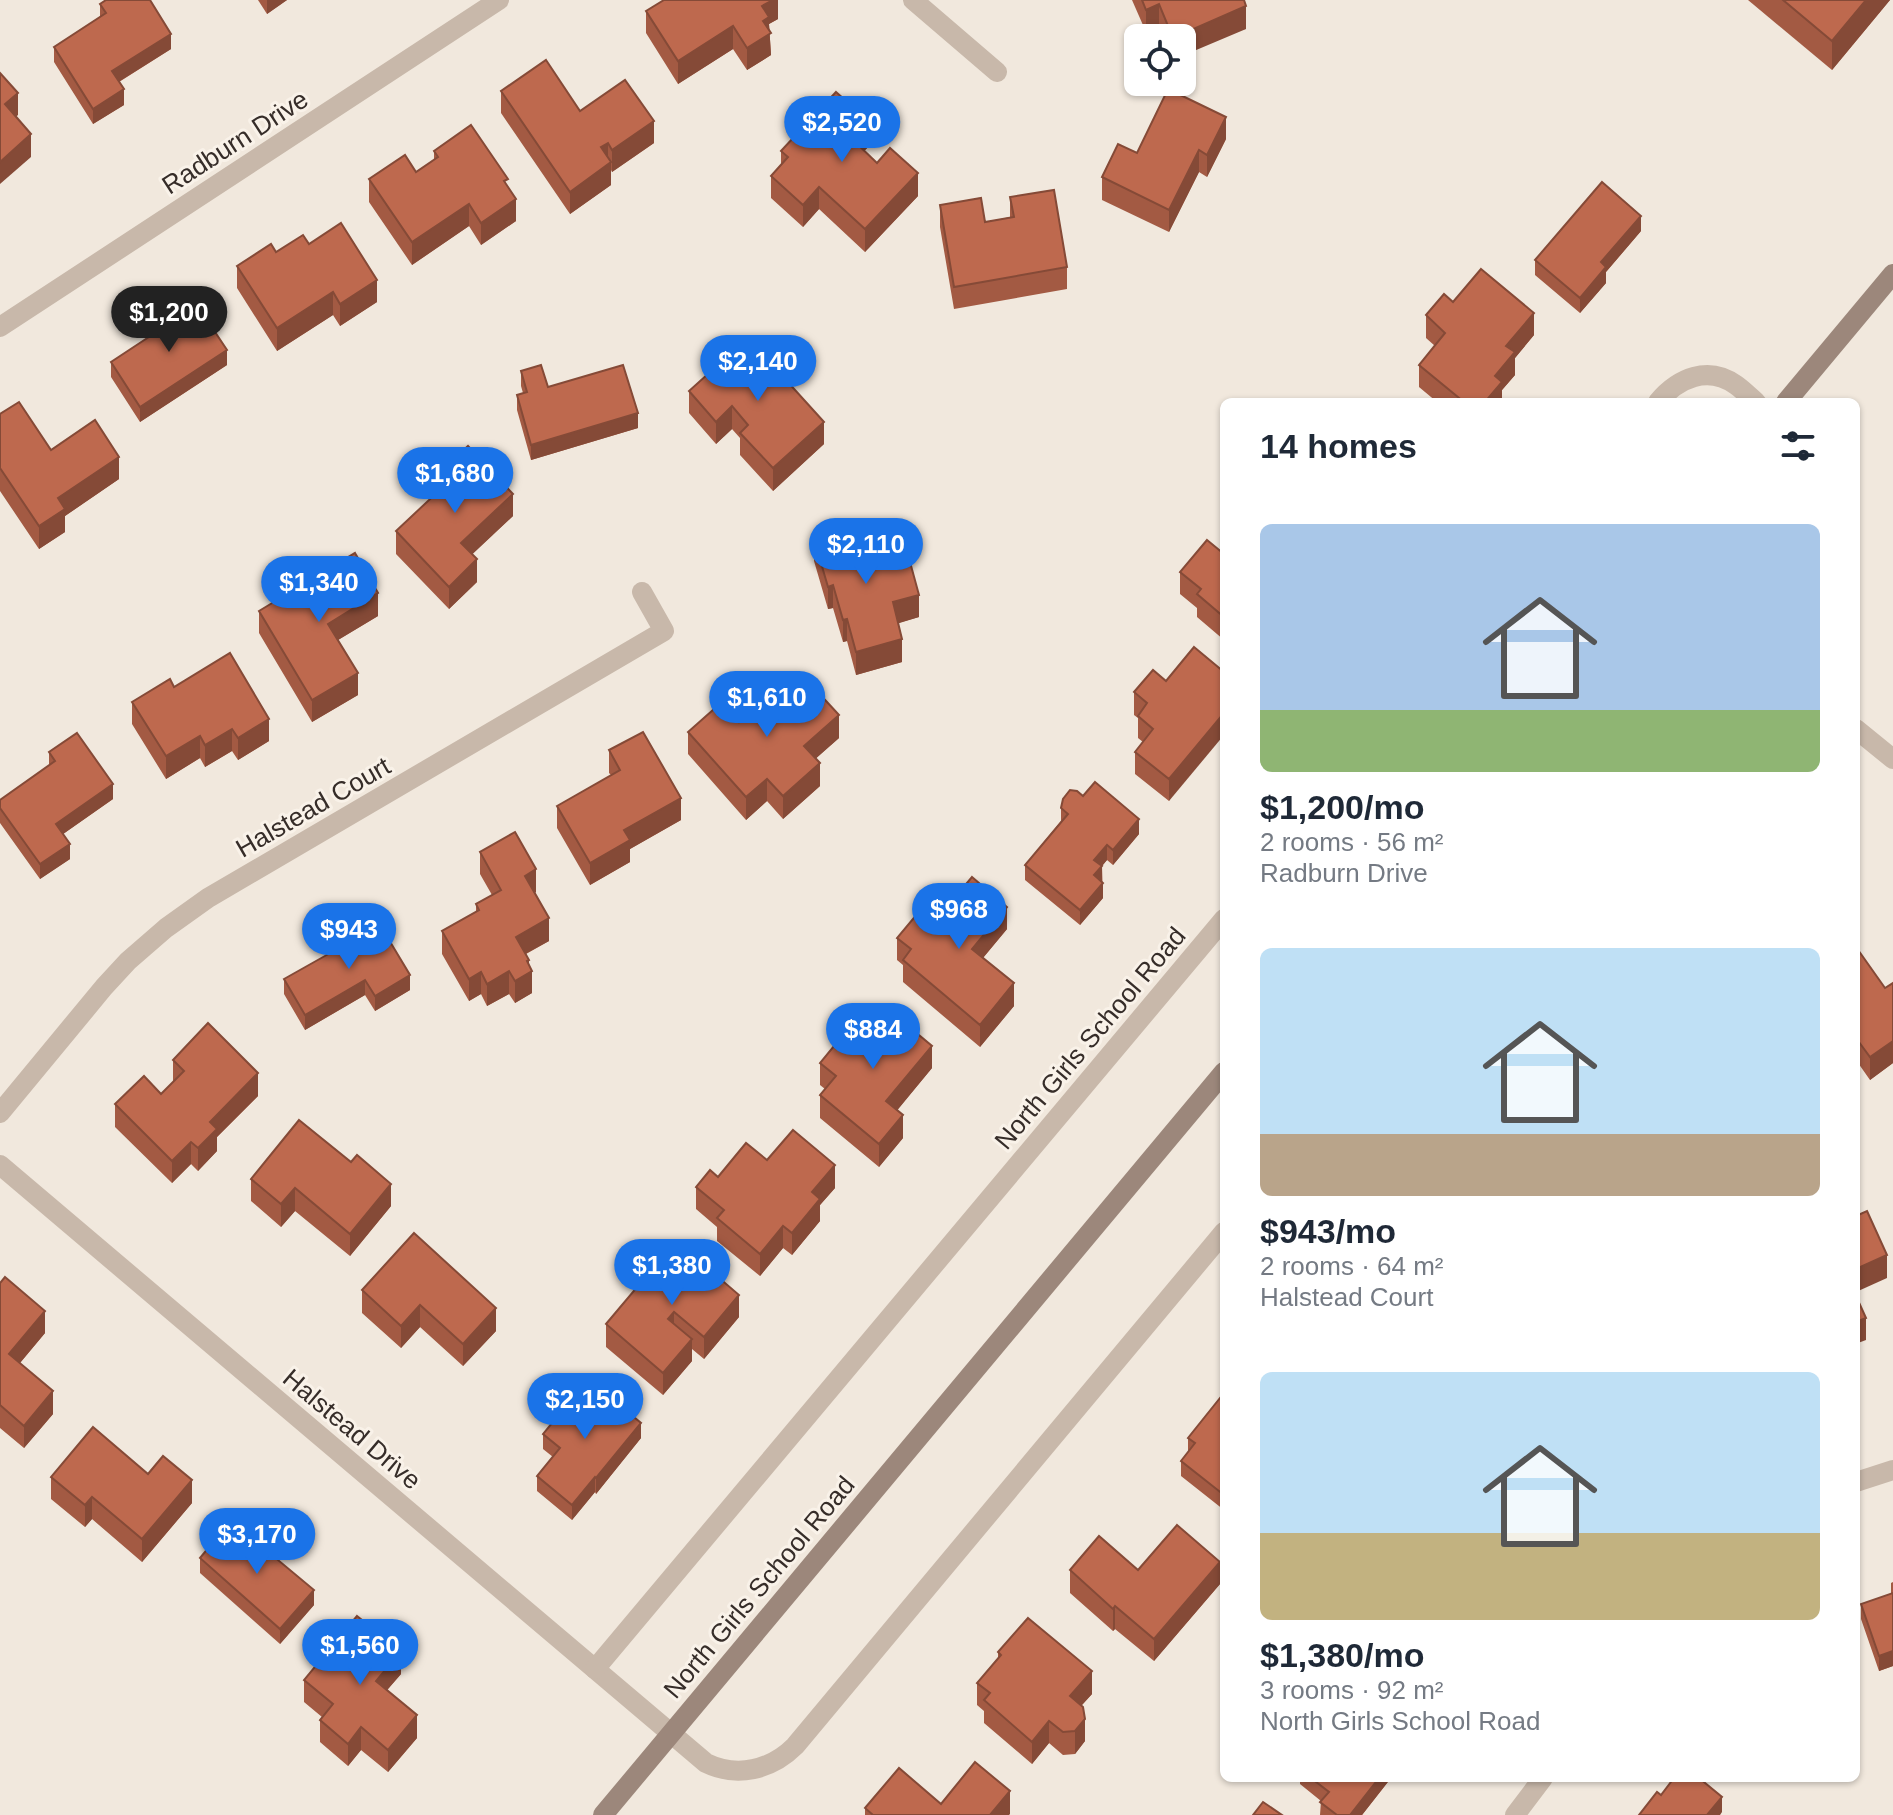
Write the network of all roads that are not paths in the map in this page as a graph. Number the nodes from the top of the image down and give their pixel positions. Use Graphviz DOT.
graph roads {
  1 [pos="913,0"];
  2 [pos="486,4"];
  3 [pos="997,72"];
  4 [pos="1893,274"];
  5 [pos="0,327"];
  6 [pos="1661,398"];
  7 [pos="1751,398"];
  8 [pos="1789,398"];
  9 [pos="642,592"];
  10 [pos="1860,732"];
  11 [pos="1893,759"];
  12 [pos="1220,924"];
  13 [pos="1220,1077"];
  14 [pos="0,1113"];
  15 [pos="0,1165"];
  16 [pos="1220,1237"];
  17 [pos="1893,1470"];
  18 [pos="1860,1481"];
  19 [pos="595,1669"];
  20 [pos="671,1733"];
  21 [pos="1540,1782"];
  22 [pos="603,1815"];
  23 [pos="1515,1815"];
  1 -- 3 [label="street"];
  2 -- 5 [label="street, Radburn Drive"];
  4 -- 8 [label="main road"];
  6 -- 7 [label="street"];
  9 -- 14 [label="street, Halstead Court"];
  10 -- 11 [label="street"];
  12 -- 19 [label="street, North Girls School Road"];
  13 -- 20 [label="main road, North Girls School Road"];
  15 -- 19 [label="street, Halstead Drive"];
  16 -- 20 [label="street, North Girls School Road"];
  17 -- 18 [label="street"];
  19 -- 20 [label="street, Halstead Drive"];
  20 -- 22 [label="main road"];
  21 -- 23 [label="street"];
}
